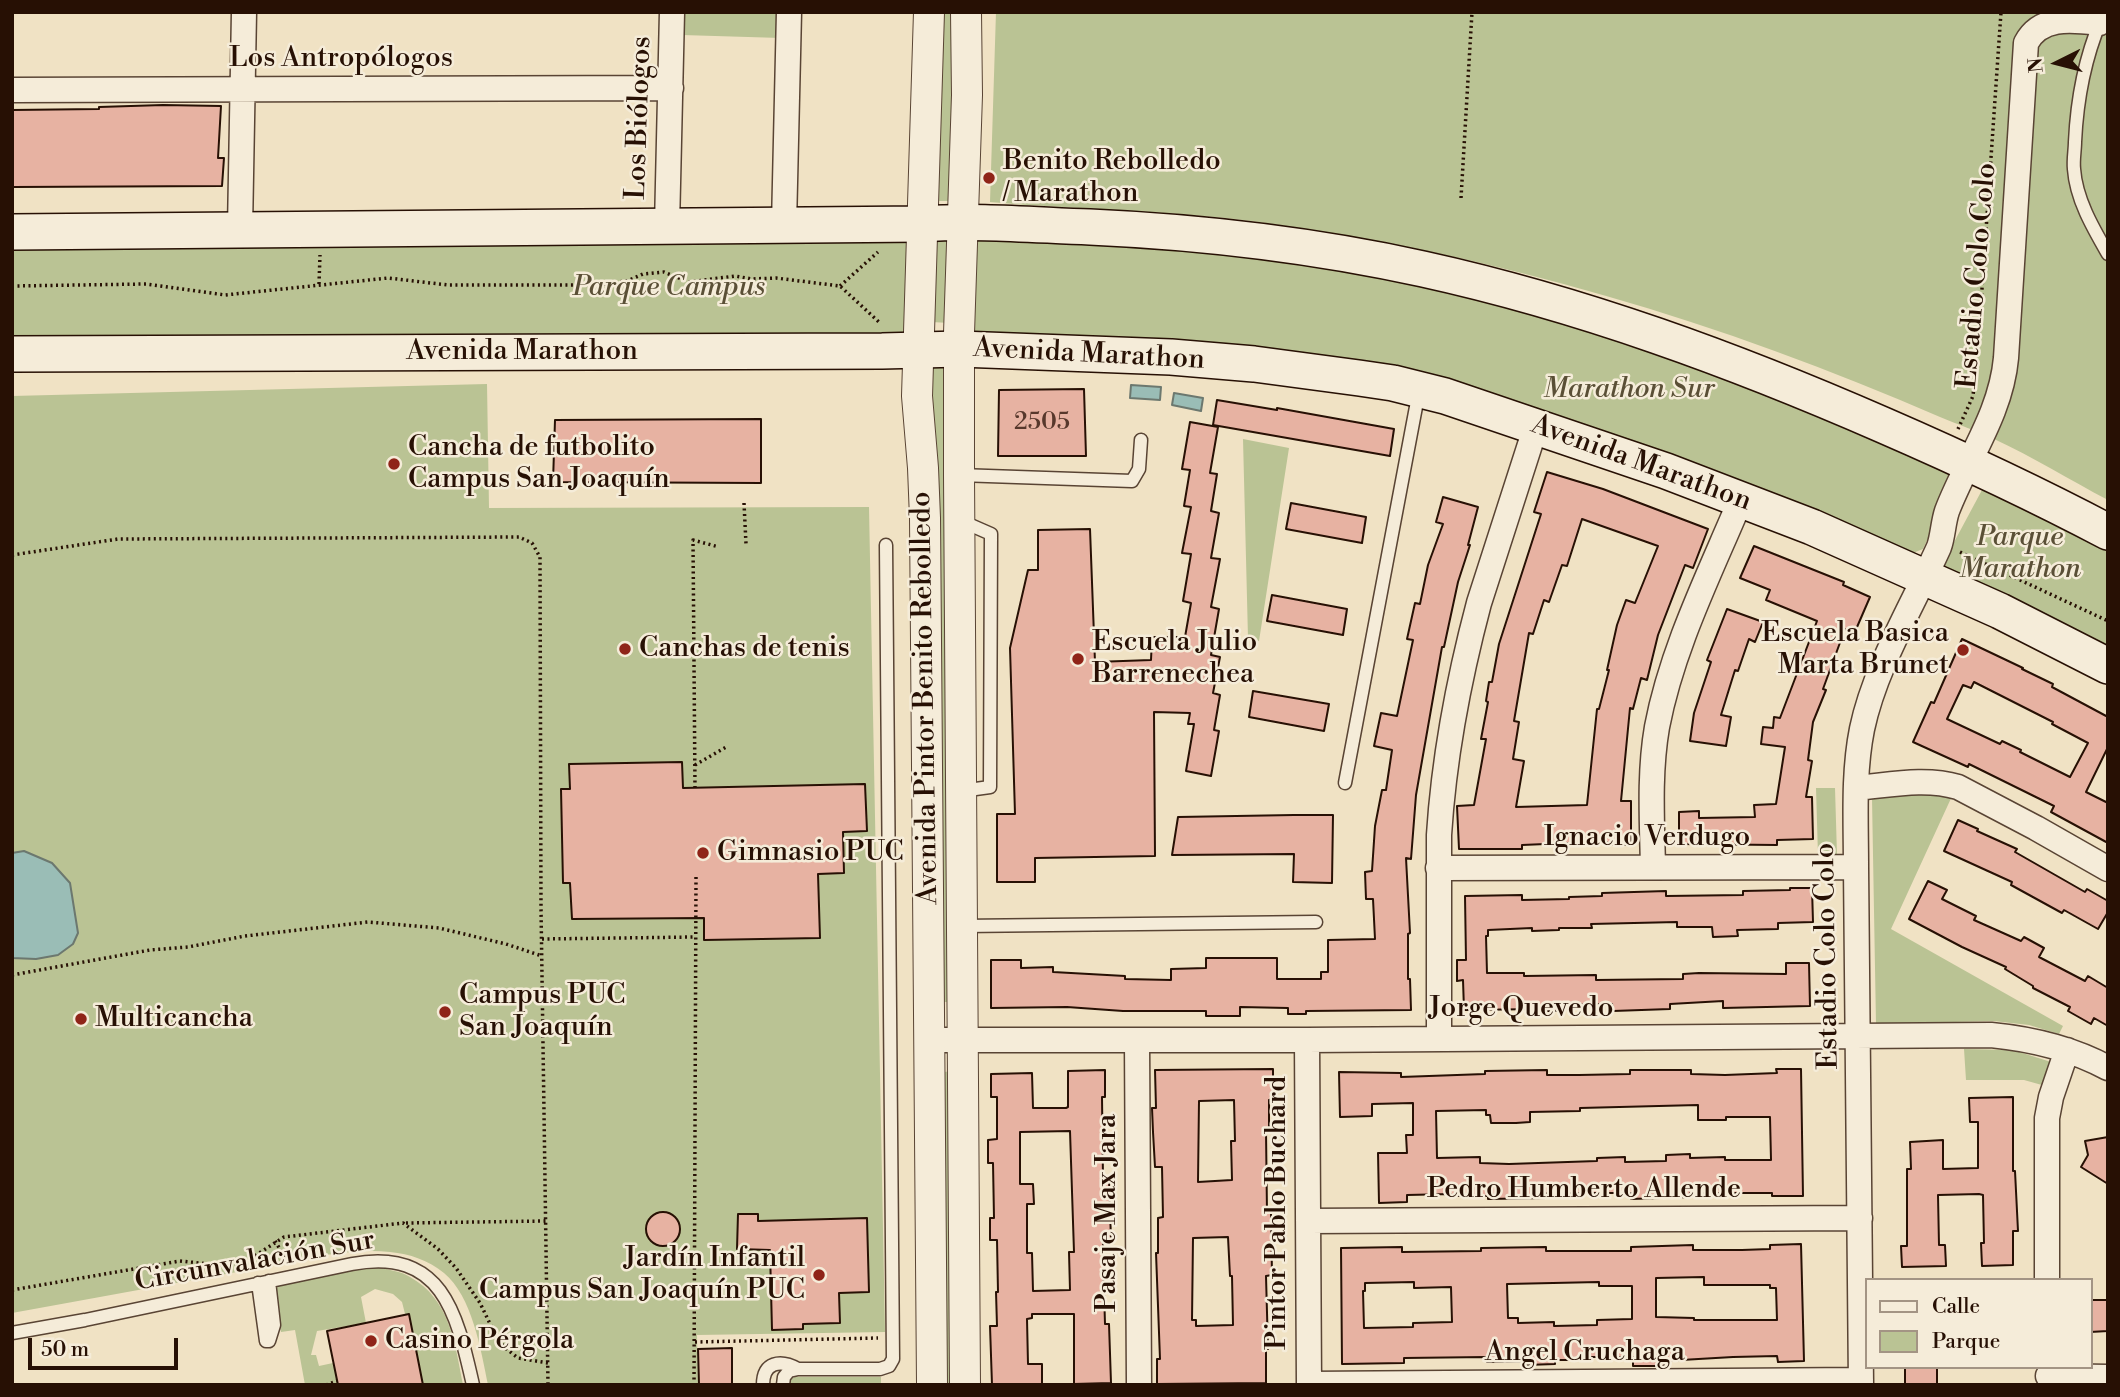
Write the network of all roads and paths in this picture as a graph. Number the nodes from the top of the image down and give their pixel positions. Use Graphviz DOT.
graph roads {
  1 [pos="244,12"];
  2 [pos="672,12"];
  3 [pos="789,12"];
  4 [pos="929,12"];
  5 [pos="966,12"];
  6 [pos="1472,12"];
  7 [pos="2001,12"];
  8 [pos="2102,18"];
  9 [pos="671,88"];
  10 [pos="242,89"];
  11 [pos="12,90"];
  12 [pos="1461,198"];
  13 [pos="964,221"];
  14 [pos="922,224"];
  15 [pos="784,225"];
  16 [pos="667,226"];
  17 [pos="240,229"];
  18 [pos="12,232"];
  19 [pos="887,244"];
  20 [pos="320,250"];
  21 [pos="2108,254"];
  22 [pos="319,284"];
  23 [pos="12,286"];
  24 [pos="840,286"];
  25 [pos="883,326"];
  26 [pos="960,349"];
  27 [pos="919,351"];
  28 [pos="12,354"];
  29 [pos="1419,390"];
  30 [pos="1536,426"];
  31 [pos="1959,426"];
  32 [pos="1141,440"];
  33 [pos="1977,466"];
  34 [pos="959,475"];
  35 [pos="1741,499"];
  36 [pos="744,503"];
  37 [pos="2108,532"];
  38 [pos="1941,543"];
  39 [pos="746,544"];
  40 [pos="886,545"];
  41 [pos="719,547"];
  42 [pos="12,555"];
  43 [pos="1925,577"];
  44 [pos="2108,621"];
  45 [pos="2108,666"];
  46 [pos="728,746"];
  47 [pos="695,765"];
  48 [pos="1345,783"];
  49 [pos="695,788"];
  50 [pos="1856,788"];
  51 [pos="1653,867"];
  52 [pos="1856,867"];
  53 [pos="1438,868"];
  54 [pos="2108,869"];
  55 [pos="695,877"];
  56 [pos="1316,922"];
  57 [pos="962,926"];
  58 [pos="694,937"];
  59 [pos="542,939"];
  60 [pos="542,956"];
  61 [pos="12,975"];
  62 [pos="1858,1036"];
  63 [pos="1439,1039"];
  64 [pos="930,1040"];
  65 [pos="963,1040"];
  66 [pos="1307,1040"];
  67 [pos="1137,1041"];
  68 [pos="2067,1050"];
  69 [pos="2108,1068"];
  70 [pos="1860,1218"];
  71 [pos="546,1221"];
  72 [pos="1308,1221"];
  73 [pos="403,1223"];
  74 [pos="275,1241"];
  75 [pos="288,1263"];
  76 [pos="2048,1278"];
  77 [pos="263,1282"];
  78 [pos="12,1334"];
  79 [pos="885,1338"];
  80 [pos="267,1341"];
  81 [pos="695,1342"];
  82 [pos="798,1369"];
  83 [pos="2048,1376"];
  84 [pos="2108,1377"];
  85 [pos="337,1381"];
  86 [pos="1861,1383"];
  87 [pos="326,1385"];
  88 [pos="473,1385"];
  89 [pos="548,1385"];
  90 [pos="694,1385"];
  91 [pos="763,1385"];
  92 [pos="783,1385"];
  93 [pos="932,1385"];
  94 [pos="965,1385"];
  95 [pos="1139,1385"];
  96 [pos="1309,1385"];
  1 -- 10 [label="street"];
  2 -- 9 [label="street, Los Biólogos"];
  3 -- 15 [label="street"];
  4 -- 14 [label="street, Avenida Pintor Benito Rebolledo"];
  5 -- 13 [label="street, Avenida Pintor Benito Rebolledo"];
  6 -- 12 [label="path"];
  7 -- 31 [label="path"];
  8 -- 21 [label="lane"];
  8 -- 33 [label="street, Estadio Colo Colo"];
  9 -- 10 [label="street, Los Antropólogos"];
  9 -- 16 [label="street, Los Biólogos"];
  10 -- 11 [label="street, Los Antropólogos"];
  10 -- 17 [label="street"];
  13 -- 14 [label="main road"];
  13 -- 26 [label="street, Avenida Pintor Benito Rebolledo"];
  13 -- 33 [label="main road"];
  14 -- 15 [label="main road"];
  14 -- 27 [label="street, Avenida Pintor Benito Rebolledo"];
  15 -- 16 [label="main road"];
  16 -- 17 [label="main road"];
  17 -- 18 [label="main road"];
  19 -- 24 [label="path"];
  20 -- 22 [label="path"];
  22 -- 23 [label="path"];
  22 -- 24 [label="path"];
  24 -- 25 [label="path"];
  26 -- 27 [label="main road, Avenida Marathon"];
  26 -- 29 [label="main road, Avenida Marathon"];
  26 -- 34 [label="street, Avenida Pintor Benito Rebolledo"];
  27 -- 28 [label="main road, Avenida Marathon"];
  27 -- 64 [label="street, Avenida Pintor Benito Rebolledo"];
  29 -- 30 [label="main road, Avenida Marathon"];
  29 -- 48 [label="lane"];
  30 -- 35 [label="main road, Avenida Marathon"];
  30 -- 53 [label="street"];
  32 -- 34 [label="lane"];
  33 -- 37 [label="main road"];
  33 -- 38 [label="street, Estadio Colo Colo"];
  34 -- 57 [label="street, Avenida Pintor Benito Rebolledo"];
  35 -- 43 [label="main road, Avenida Marathon"];
  35 -- 51 [label="street"];
  36 -- 39 [label="path"];
  38 -- 43 [label="street, Estadio Colo Colo"];
  38 -- 44 [label="path"];
  40 -- 82 [label="lane"];
  41 -- 47 [label="path"];
  42 -- 59 [label="path"];
  43 -- 45 [label="main road, Avenida Marathon"];
  43 -- 50 [label="street, Estadio Colo Colo"];
  46 -- 47 [label="path"];
  47 -- 49 [label="path"];
  50 -- 52 [label="street, Estadio Colo Colo"];
  50 -- 54 [label="street"];
  51 -- 52 [label="street, Ignacio Verdugo"];
  51 -- 53 [label="street, Ignacio Verdugo"];
  52 -- 62 [label="street, Estadio Colo Colo"];
  53 -- 63 [label="street"];
  55 -- 58 [label="path"];
  56 -- 57 [label="lane"];
  57 -- 65 [label="street, Avenida Pintor Benito Rebolledo"];
  58 -- 59 [label="path"];
  58 -- 81 [label="path"];
  59 -- 60 [label="path"];
  60 -- 61 [label="path"];
  60 -- 71 [label="path"];
  62 -- 63 [label="street, Jorge Quevedo"];
  62 -- 68 [label="street, Jorge Quevedo"];
  62 -- 70 [label="street, Estadio Colo Colo"];
  63 -- 66 [label="street, Jorge Quevedo"];
  64 -- 65 [label="street, Jorge Quevedo"];
  64 -- 93 [label="street, Avenida Pintor Benito Rebolledo"];
  65 -- 67 [label="street, Jorge Quevedo"];
  65 -- 94 [label="street, Avenida Pintor Benito Rebolledo"];
  66 -- 67 [label="street, Jorge Quevedo"];
  66 -- 72 [label="street, Pintor Pablo Buchard"];
  67 -- 95 [label="street, Pasaje Max Jara"];
  68 -- 69 [label="street, Jorge Quevedo"];
  68 -- 76 [label="street"];
  70 -- 72 [label="street, Pedro Humberto Allende"];
  70 -- 86 [label="street, Estadio Colo Colo"];
  71 -- 73 [label="path"];
  71 -- 89 [label="path"];
  72 -- 96 [label="street, Pintor Pablo Buchard"];
  74 -- 75 [label="path"];
  77 -- 78 [label="lane, Circunvalación Sur"];
  77 -- 80 [label="lane"];
  77 -- 88 [label="lane, Circunvalación Sur"];
  79 -- 81 [label="path"];
  81 -- 90 [label="path"];
  82 -- 91 [label="lane"];
  82 -- 92 [label="lane"];
  83 -- 84 [label="street"];
  85 -- 87 [label="path"];
  86 -- 96 [label="street, Angel Cruchaga"];
}
